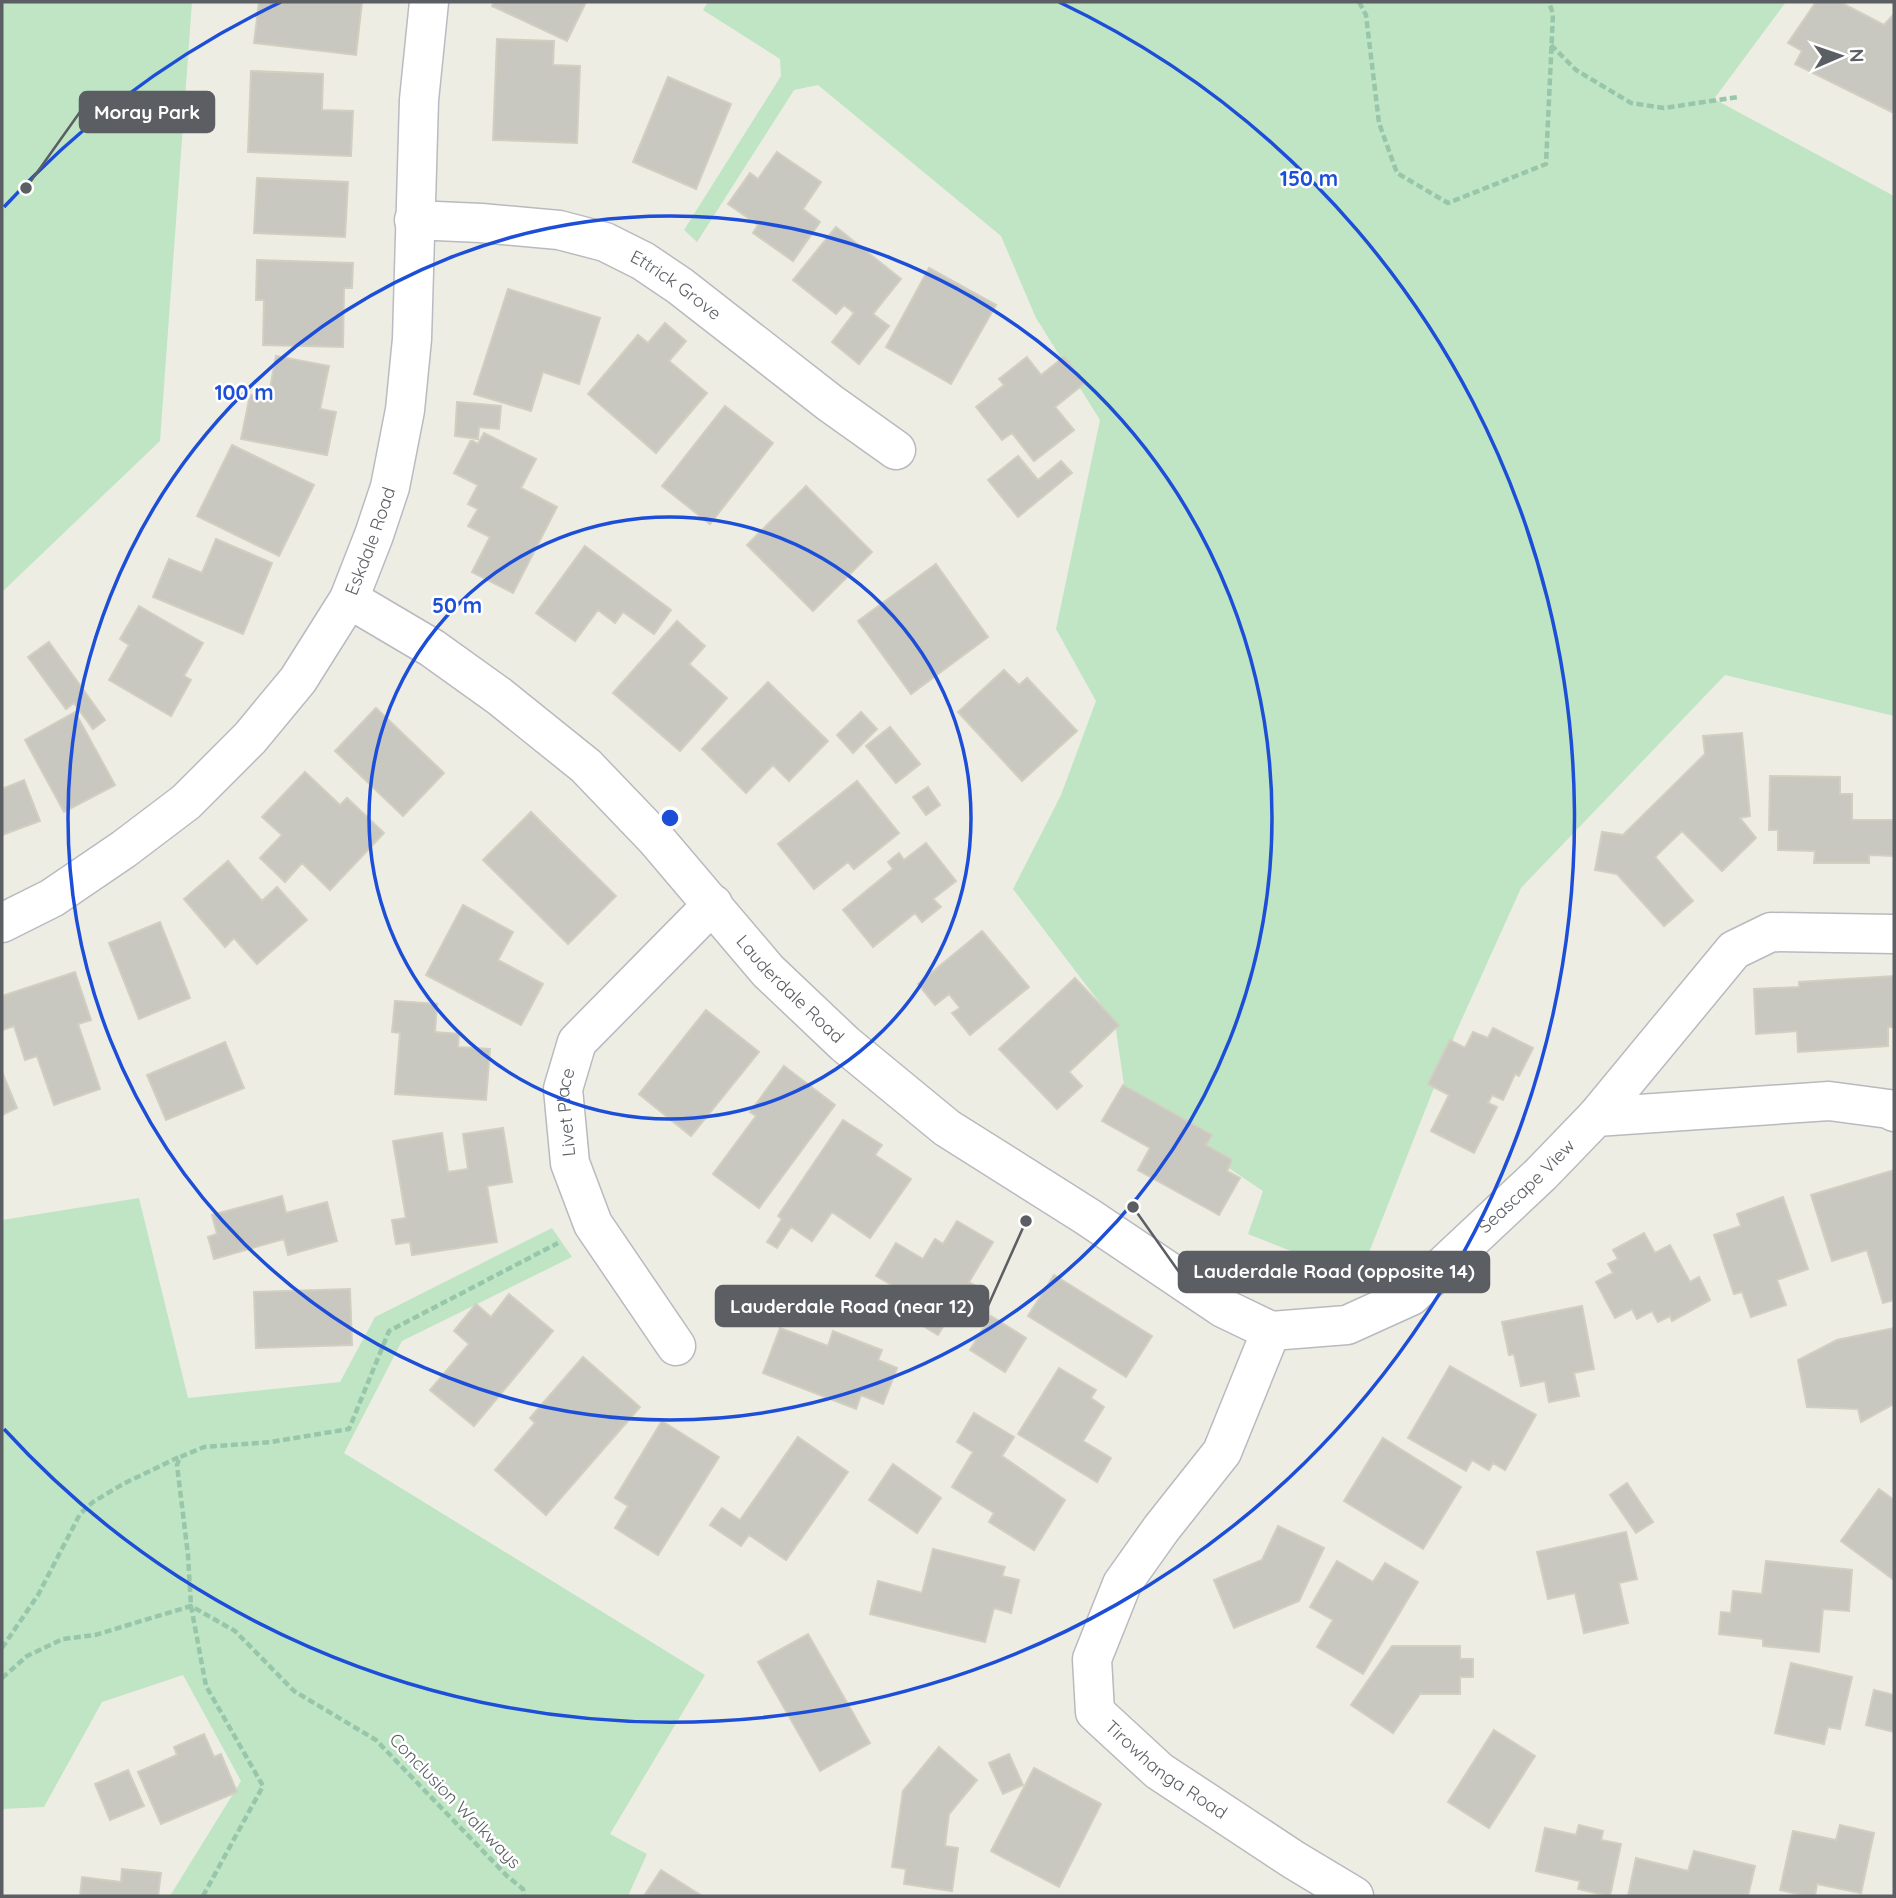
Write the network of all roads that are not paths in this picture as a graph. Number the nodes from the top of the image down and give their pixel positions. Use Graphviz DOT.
graph roads {
  1 [pos="429,2"];
  2 [pos="414,220"];
  3 [pos="896,450"];
  4 [pos="349,600"];
  5 [pos="713,904"];
  6 [pos="2,923"];
  7 [pos="1894,934"];
  8 [pos="1894,1112"];
  9 [pos="1596,1117"];
  10 [pos="1271,1331"];
  11 [pos="676,1346"];
  12 [pos="1354,1896"];
  1 -- 2 [label="street, Eskdale Road"];
  2 -- 3 [label="street, Ettrick Grove"];
  2 -- 4 [label="street, Eskdale Road"];
  4 -- 5 [label="street, Lauderdale Road"];
  4 -- 6 [label="street, Eskdale Road"];
  5 -- 10 [label="street, Lauderdale Road"];
  5 -- 11 [label="street, Livet Place"];
  7 -- 9 [label="street, Seascape View"];
  8 -- 9 [label="street"];
  9 -- 10 [label="street, Seascape View"];
  10 -- 12 [label="street, Tirowhanga Road"];
}
